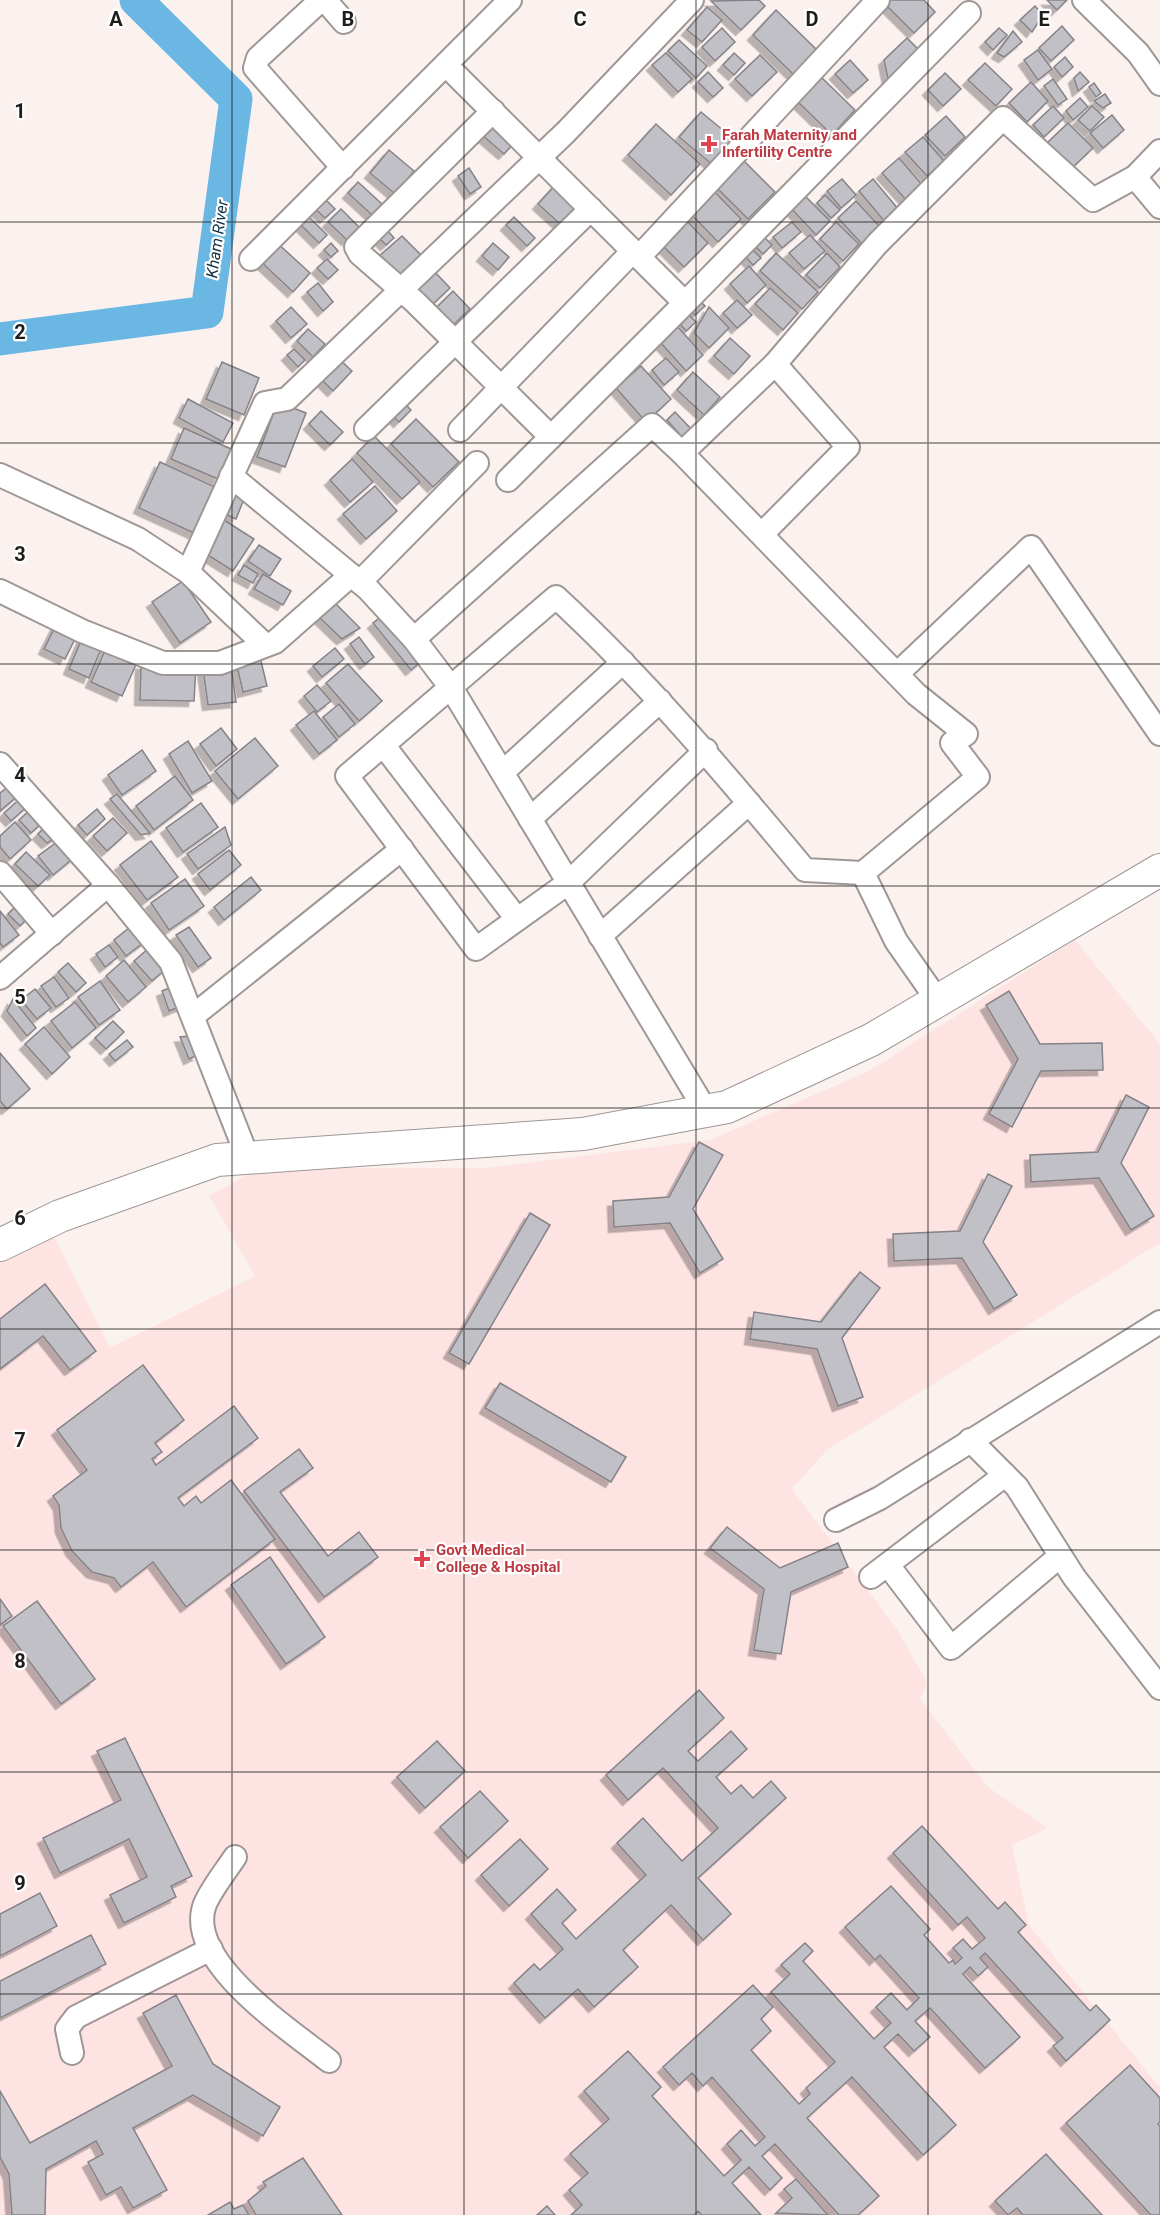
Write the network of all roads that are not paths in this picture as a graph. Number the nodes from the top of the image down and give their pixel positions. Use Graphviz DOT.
graph roads {
  1 [pos="323,0"];
  2 [pos="510,0"];
  3 [pos="692,0"];
  4 [pos="878,0"];
  5 [pos="1084,0"];
  6 [pos="969,12"];
  7 [pos="344,22"];
  8 [pos="447,66"];
  9 [pos="1160,84"];
  10 [pos="492,111"];
  11 [pos="1160,151"];
  12 [pos="540,157"];
  13 [pos="343,168"];
  14 [pos="1135,177"];
  15 [pos="1160,207"];
  16 [pos="591,209"];
  17 [pos="636,254"];
  18 [pos="251,260"];
  19 [pos="400,292"];
  20 [pos="685,303"];
  21 [pos="454,343"];
  22 [pos="775,364"];
  23 [pos="501,388"];
  24 [pos="366,429"];
  25 [pos="460,430"];
  26 [pos="551,437"];
  27 [pos="682,453"];
  28 [pos="477,463"];
  29 [pos="0,475"];
  30 [pos="231,476"];
  31 [pos="508,480"];
  32 [pos="762,534"];
  33 [pos="188,572"];
  34 [pos="355,579"];
  35 [pos="0,591"];
  36 [pos="414,639"];
  37 [pos="265,645"];
  38 [pos="623,662"];
  39 [pos="897,674"];
  40 [pos="452,689"];
  41 [pos="660,702"];
  42 [pos="1160,734"];
  43 [pos="384,746"];
  44 [pos="706,750"];
  45 [pos="0,764"];
  46 [pos="504,771"];
  47 [pos="749,803"];
  48 [pos="530,819"];
  49 [pos="402,849"];
  50 [pos="1160,870"];
  51 [pos="0,873"];
  52 [pos="862,873"];
  53 [pos="568,883"];
  54 [pos="108,885"];
  55 [pos="517,919"];
  56 [pos="52,934"];
  57 [pos="600,936"];
  58 [pos="0,978"];
  59 [pos="938,1001"];
  60 [pos="193,1016"];
  61 [pos="706,1111"];
  62 [pos="247,1156"];
  63 [pos="0,1245"];
  64 [pos="1160,1322"];
  65 [pos="970,1440"];
  66 [pos="1005,1474"];
  67 [pos="836,1520"];
  68 [pos="1060,1556"];
  69 [pos="1160,1688"];
  70 [pos="235,1857"];
  71 [pos="210,1949"];
  72 [pos="72,2054"];
  73 [pos="329,2061"];
  1 -- 7 [label="street"];
  1 -- 13 [label="street"];
  2 -- 8 [label="street"];
  3 -- 12 [label="street"];
  4 -- 17 [label="street"];
  5 -- 9 [label="street"];
  6 -- 20 [label="street"];
  8 -- 10 [label="street"];
  8 -- 13 [label="street"];
  10 -- 12 [label="street"];
  10 -- 19 [label="street"];
  11 -- 14 [label="street"];
  12 -- 16 [label="street"];
  12 -- 19 [label="street"];
  13 -- 18 [label="street"];
  14 -- 15 [label="street"];
  14 -- 22 [label="street"];
  16 -- 17 [label="street"];
  16 -- 21 [label="street"];
  17 -- 20 [label="street"];
  17 -- 23 [label="street"];
  19 -- 21 [label="street"];
  19 -- 30 [label="street"];
  20 -- 26 [label="street"];
  21 -- 23 [label="street"];
  21 -- 24 [label="street"];
  22 -- 27 [label="street"];
  22 -- 32 [label="street"];
  23 -- 25 [label="street"];
  23 -- 26 [label="street"];
  26 -- 31 [label="street"];
  27 -- 32 [label="street"];
  27 -- 36 [label="street"];
  28 -- 34 [label="street"];
  29 -- 33 [label="street"];
  30 -- 33 [label="street"];
  30 -- 34 [label="street"];
  32 -- 39 [label="street"];
  33 -- 37 [label="street"];
  34 -- 36 [label="street"];
  34 -- 37 [label="street"];
  35 -- 37 [label="street"];
  36 -- 40 [label="street"];
  38 -- 40 [label="street"];
  38 -- 41 [label="street"];
  38 -- 46 [label="street"];
  39 -- 42 [label="street"];
  39 -- 52 [label="street"];
  40 -- 43 [label="street"];
  40 -- 46 [label="street"];
  41 -- 44 [label="street"];
  41 -- 48 [label="street"];
  43 -- 49 [label="street"];
  43 -- 55 [label="street"];
  44 -- 47 [label="street"];
  44 -- 53 [label="street"];
  45 -- 54 [label="street"];
  46 -- 48 [label="street"];
  47 -- 52 [label="street"];
  47 -- 57 [label="street"];
  48 -- 53 [label="street"];
  49 -- 55 [label="street"];
  49 -- 60 [label="street"];
  50 -- 59 [label="street"];
  51 -- 56 [label="street"];
  52 -- 59 [label="street"];
  53 -- 55 [label="street"];
  53 -- 57 [label="street"];
  54 -- 56 [label="street"];
  54 -- 60 [label="street"];
  56 -- 58 [label="street"];
  57 -- 61 [label="street"];
  59 -- 61 [label="street"];
  60 -- 62 [label="street"];
  61 -- 62 [label="street"];
  62 -- 63 [label="street"];
  64 -- 65 [label="street"];
  65 -- 66 [label="street"];
  65 -- 67 [label="street"];
  66 -- 68 [label="street"];
  66 -- 68 [label="street"];
  68 -- 69 [label="street"];
  70 -- 71 [label="street"];
  71 -- 72 [label="street"];
  71 -- 73 [label="street"];
}
